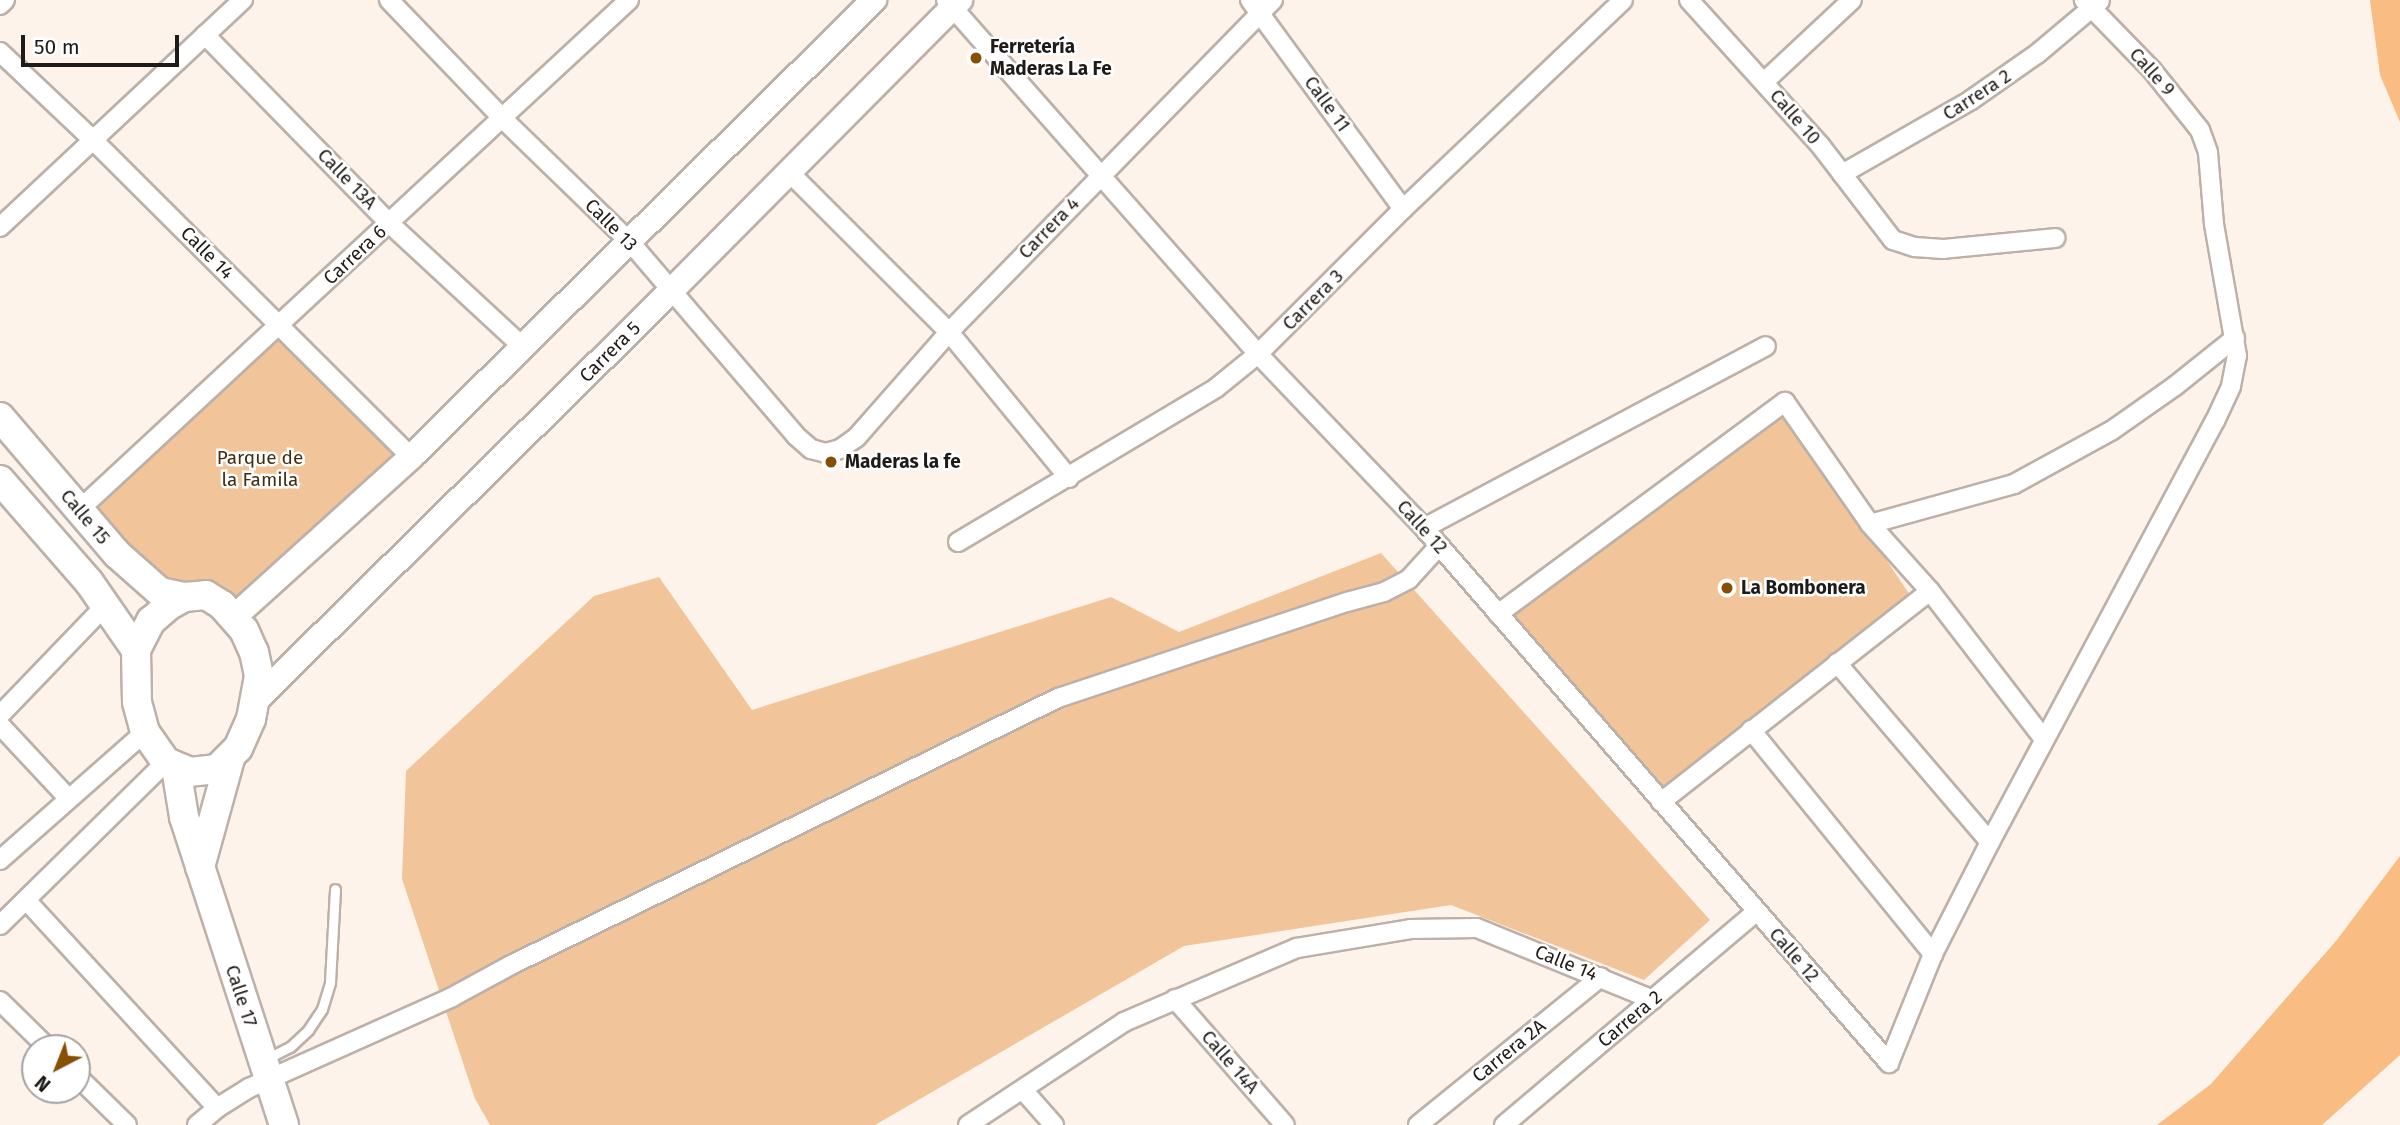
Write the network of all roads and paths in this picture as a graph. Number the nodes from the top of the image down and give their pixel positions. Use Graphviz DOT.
graph roads {
  1 [pos="5,0"];
  2 [pos="243,0"];
  3 [pos="389,0"];
  4 [pos="629,0"];
  5 [pos="874,0"];
  6 [pos="1273,0"];
  7 [pos="1623,0"];
  8 [pos="1689,0"];
  9 [pos="1852,0"];
  10 [pos="953,3"];
  11 [pos="2093,3"];
  12 [pos="0,5"];
  13 [pos="1255,7"];
  14 [pos="205,35"];
  15 [pos="0,52"];
  16 [pos="1764,82"];
  17 [pos="503,118"];
  18 [pos="94,141"];
  19 [pos="788,171"];
  20 [pos="1102,174"];
  21 [pos="1842,174"];
  22 [pos="1403,209"];
  23 [pos="389,223"];
  24 [pos="1,226"];
  25 [pos="2055,238"];
  26 [pos="630,242"];
  27 [pos="672,290"];
  28 [pos="281,325"];
  29 [pos="949,332"];
  30 [pos="2235,338"];
  31 [pos="1766,346"];
  32 [pos="523,347"];
  33 [pos="1258,354"];
  34 [pos="0,417"];
  35 [pos="826,453"];
  36 [pos="411,457"];
  37 [pos="1069,478"];
  38 [pos="0,480"];
  39 [pos="79,510"];
  40 [pos="1870,524"];
  41 [pos="1424,528"];
  42 [pos="958,542"];
  43 [pos="1439,546"];
  44 [pos="1930,591"];
  45 [pos="184,597"];
  46 [pos="106,605"];
  47 [pos="1499,614"];
  48 [pos="233,617"];
  49 [pos="135,650"];
  50 [pos="1837,663"];
  51 [pos="256,700"];
  52 [pos="0,715"];
  53 [pos="0,725"];
  54 [pos="1751,730"];
  55 [pos="145,732"];
  56 [pos="2044,739"];
  57 [pos="230,759"];
  58 [pos="171,765"];
  59 [pos="68,798"];
  60 [pos="1661,802"];
  61 [pos="1990,842"];
  62 [pos="0,859"];
  63 [pos="200,867"];
  64 [pos="335,889"];
  65 [pos="26,900"];
  66 [pos="1756,912"];
  67 [pos="0,925"];
  68 [pos="1933,954"];
  69 [pos="1601,977"];
  70 [pos="1175,999"];
  71 [pos="1653,1000"];
  72 [pos="0,1001"];
  73 [pos="34,1034"];
  74 [pos="264,1071"];
  75 [pos="91,1089"];
  76 [pos="1023,1090"];
  77 [pos="217,1108"];
  78 [pos="128,1125"];
  79 [pos="197,1125"];
  80 [pos="284,1125"];
  81 [pos="968,1125"];
  82 [pos="1054,1125"];
  83 [pos="1284,1125"];
  84 [pos="1418,1125"];
  85 [pos="1504,1125"];
  1 -- 12 [label="street"];
  2 -- 14 [label="street"];
  3 -- 17 [label="street, Calle 13"];
  4 -- 17 [label="street, Carrera 6"];
  5 -- 26 [label="main road"];
  6 -- 13 [label="street, Carrera 4"];
  7 -- 22 [label="street, Carrera 3"];
  8 -- 16 [label="street, Calle 10"];
  9 -- 16 [label="street"];
  10 -- 19 [label="main road, Carrera 5"];
  10 -- 20 [label="street, Calle 12"];
  11 -- 21 [label="street, Carrera 2"];
  11 -- 30 [label="street, Calle 9"];
  13 -- 20 [label="street, Carrera 4"];
  13 -- 22 [label="street, Calle 11"];
  14 -- 18 [label="street"];
  14 -- 23 [label="street, Calle 13A"];
  15 -- 18 [label="street, Calle 14"];
  16 -- 21 [label="street, Calle 10"];
  17 -- 23 [label="street, Carrera 6"];
  17 -- 26 [label="street, Calle 13"];
  18 -- 24 [label="street"];
  18 -- 28 [label="street, Calle 14"];
  19 -- 27 [label="main road, Carrera 5"];
  19 -- 29 [label="street"];
  20 -- 29 [label="street, Carrera 4"];
  20 -- 33 [label="street, Calle 12"];
  21 -- 25 [label="street, Calle 10"];
  22 -- 33 [label="street, Carrera 3"];
  23 -- 28 [label="street, Carrera 6"];
  23 -- 32 [label="street, Calle 13A"];
  26 -- 27 [label="street, Calle 13"];
  26 -- 32 [label="main road"];
  27 -- 35 [label="street, Calle 13"];
  27 -- 51 [label="main road, Carrera 5"];
  28 -- 36 [label="street, Calle 14"];
  28 -- 39 [label="street, Carrera 6"];
  29 -- 35 [label="street, Carrera 4"];
  29 -- 37 [label="street"];
  30 -- 40 [label="street"];
  30 -- 56 [label="street"];
  31 -- 41 [label="street"];
  32 -- 36 [label="main road"];
  33 -- 37 [label="street, Carrera 3"];
  33 -- 41 [label="street, Calle 12"];
  34 -- 39 [label="main road, Calle 15"];
  36 -- 48 [label="main road"];
  37 -- 42 [label="street, Carrera 3"];
  38 -- 46 [label="main road, Calle 15"];
  39 -- 45 [label="main road, Calle 15"];
  40 -- 44 [label="street"];
  40 -- 47 [label="street"];
  41 -- 43 [label="street, Calle 12"];
  43 -- 47 [label="street, Calle 12"];
  43 -- 74 [label="street"];
  44 -- 50 [label="street"];
  44 -- 56 [label="street"];
  45 -- 48 [label="main road"];
  45 -- 49 [label="main road"];
  46 -- 49 [label="main road, Calle 15"];
  46 -- 52 [label="street"];
  47 -- 60 [label="street, Calle 12"];
  48 -- 51 [label="main road"];
  49 -- 55 [label="main road"];
  50 -- 54 [label="street"];
  50 -- 61 [label="street"];
  51 -- 57 [label="main road"];
  53 -- 59 [label="street"];
  54 -- 60 [label="street"];
  54 -- 68 [label="street"];
  55 -- 58 [label="main road"];
  55 -- 59 [label="street"];
  56 -- 61 [label="street"];
  57 -- 58 [label="main road"];
  57 -- 63 [label="main road"];
  58 -- 63 [label="main road, Calle 17"];
  58 -- 65 [label="street"];
  59 -- 62 [label="street"];
  60 -- 66 [label="street, Calle 12"];
  61 -- 68 [label="street"];
  63 -- 74 [label="main road, Calle 17"];
  64 -- 74 [label="lane"];
  65 -- 67 [label="street"];
  65 -- 77 [label="street"];
  66 -- 68 [label="street, Calle 12"];
  66 -- 71 [label="street, Carrera 2"];
  69 -- 70 [label="street, Calle 14"];
  69 -- 71 [label="street, Calle 14"];
  69 -- 84 [label="street, Carrera 2A"];
  70 -- 76 [label="street"];
  70 -- 83 [label="street, Calle 14A"];
  71 -- 85 [label="street, Carrera 2"];
  72 -- 73 [label="street"];
  74 -- 77 [label="street"];
  74 -- 80 [label="main road, Calle 17"];
  75 -- 78 [label="street"];
  76 -- 81 [label="street"];
  76 -- 82 [label="street"];
  77 -- 79 [label="street"];
}
